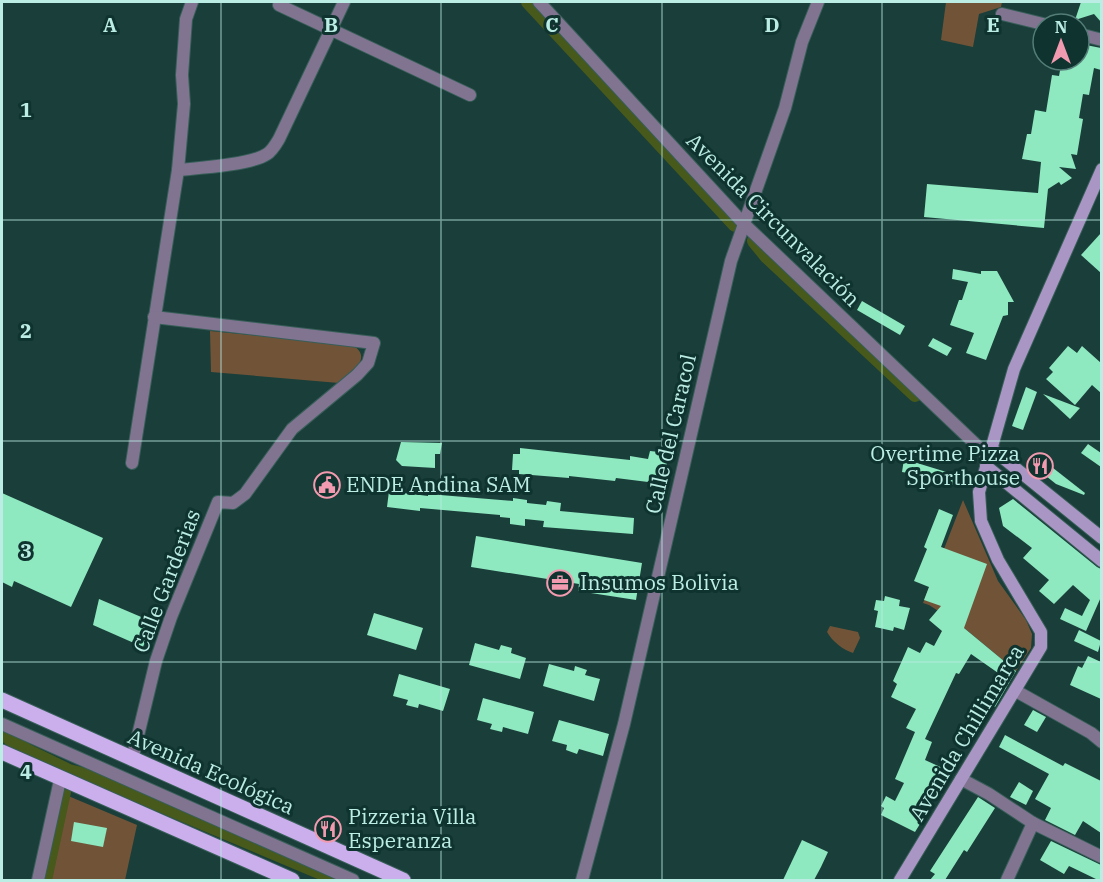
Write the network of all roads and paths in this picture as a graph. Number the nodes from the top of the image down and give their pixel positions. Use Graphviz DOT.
graph roads {
  1 [pos="192,2"];
  2 [pos="344,2"];
  3 [pos="539,2"];
  4 [pos="818,2"];
  5 [pos="279,5"];
  6 [pos="1002,14"];
  7 [pos="1031,21"];
  8 [pos="330,29"];
  9 [pos="470,95"];
  10 [pos="1101,169"];
  11 [pos="178,171"];
  12 [pos="744,224"];
  13 [pos="154,317"];
  14 [pos="989,457"];
  15 [pos="132,463"];
  16 [pos="1101,538"];
  17 [pos="1101,561"];
  18 [pos="1016,691"];
  19 [pos="2,700"];
  20 [pos="2,724"];
  21 [pos="1101,742"];
  22 [pos="2,752"];
  23 [pos="132,760"];
  24 [pos="961,779"];
  25 [pos="60,780"];
  26 [pos="1033,823"];
  27 [pos="1101,857"];
  28 [pos="38,880"];
  29 [pos="292,880"];
  30 [pos="353,880"];
  31 [pos="403,880"];
  32 [pos="582,880"];
  33 [pos="900,880"];
  34 [pos="1007,880"];
  1 -- 11 [label="street"];
  2 -- 8 [label="street"];
  3 -- 12 [label="street, Avenida Circunvalación"];
  4 -- 12 [label="street, Calle del Caracol"];
  5 -- 8 [label="street"];
  6 -- 7 [label="street"];
  8 -- 9 [label="street"];
  8 -- 11 [label="street"];
  10 -- 14 [label="main road, Avenida Chillimarca"];
  11 -- 13 [label="street"];
  12 -- 14 [label="street, Avenida Circunvalación"];
  12 -- 32 [label="street, Calle del Caracol"];
  13 -- 15 [label="street"];
  13 -- 23 [label="street, Calle Garderias"];
  14 -- 16 [label="main road, Avenida Circunvalación"];
  14 -- 17 [label="main road, Avenida Circunvalación"];
  14 -- 18 [label="main road, Avenida Chillimarca"];
  18 -- 21 [label="street"];
  18 -- 24 [label="main road, Avenida Chillimarca"];
  19 -- 23 [label="main road, Avenida Ecológica"];
  20 -- 30 [label="street"];
  22 -- 25 [label="main road"];
  23 -- 31 [label="main road, Avenida Ecológica"];
  24 -- 26 [label="street"];
  24 -- 33 [label="main road, Avenida Chillimarca"];
  25 -- 28 [label="street"];
  25 -- 29 [label="main road"];
  26 -- 27 [label="street"];
  26 -- 34 [label="street"];
}
